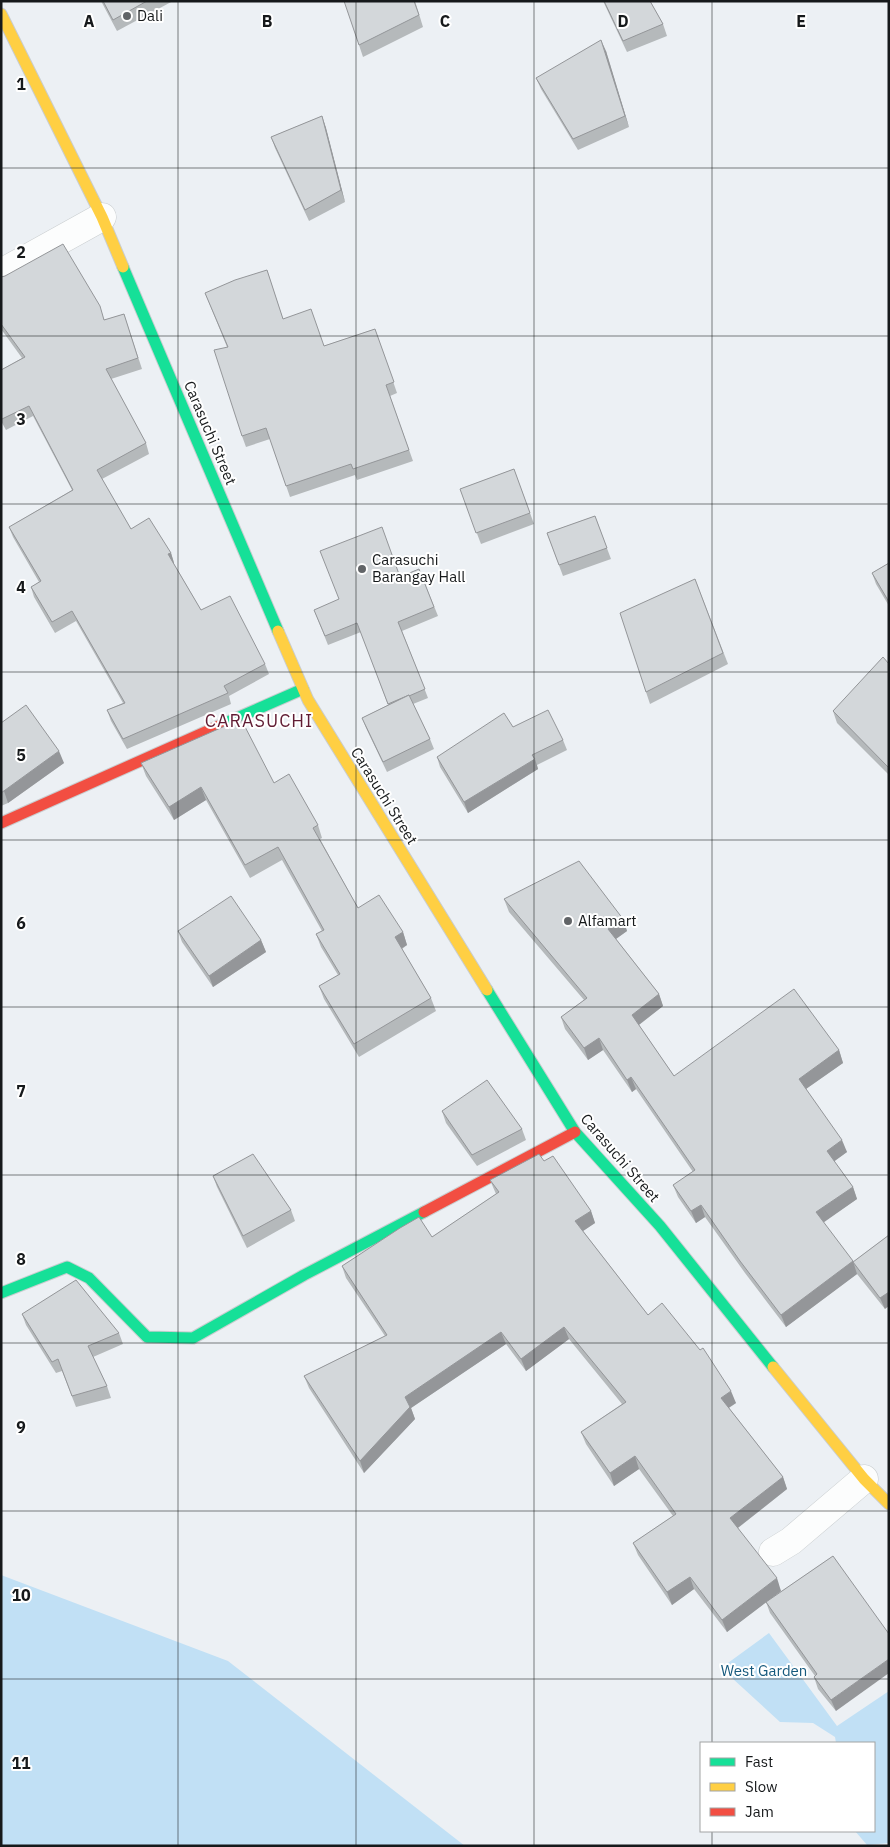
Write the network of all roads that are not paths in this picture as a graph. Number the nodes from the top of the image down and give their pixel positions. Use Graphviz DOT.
graph roads {
  1 [pos="1,14"];
  2 [pos="102,217"];
  3 [pos="1,274"];
  4 [pos="303,689"];
  5 [pos="1,823"];
  6 [pos="575,1132"];
  7 [pos="1,1293"];
  8 [pos="864,1479"];
  9 [pos="889,1504"];
  10 [pos="773,1552"];
  1 -- 2 [label="street, Carasuchi Street"];
  2 -- 3 [label="street"];
  2 -- 4 [label="street, Carasuchi Street"];
  4 -- 5 [label="street"];
  4 -- 6 [label="street, Carasuchi Street"];
  6 -- 7 [label="street"];
  6 -- 8 [label="street, Carasuchi Street"];
  8 -- 9 [label="street, Carasuchi Street"];
  8 -- 10 [label="street"];
}
